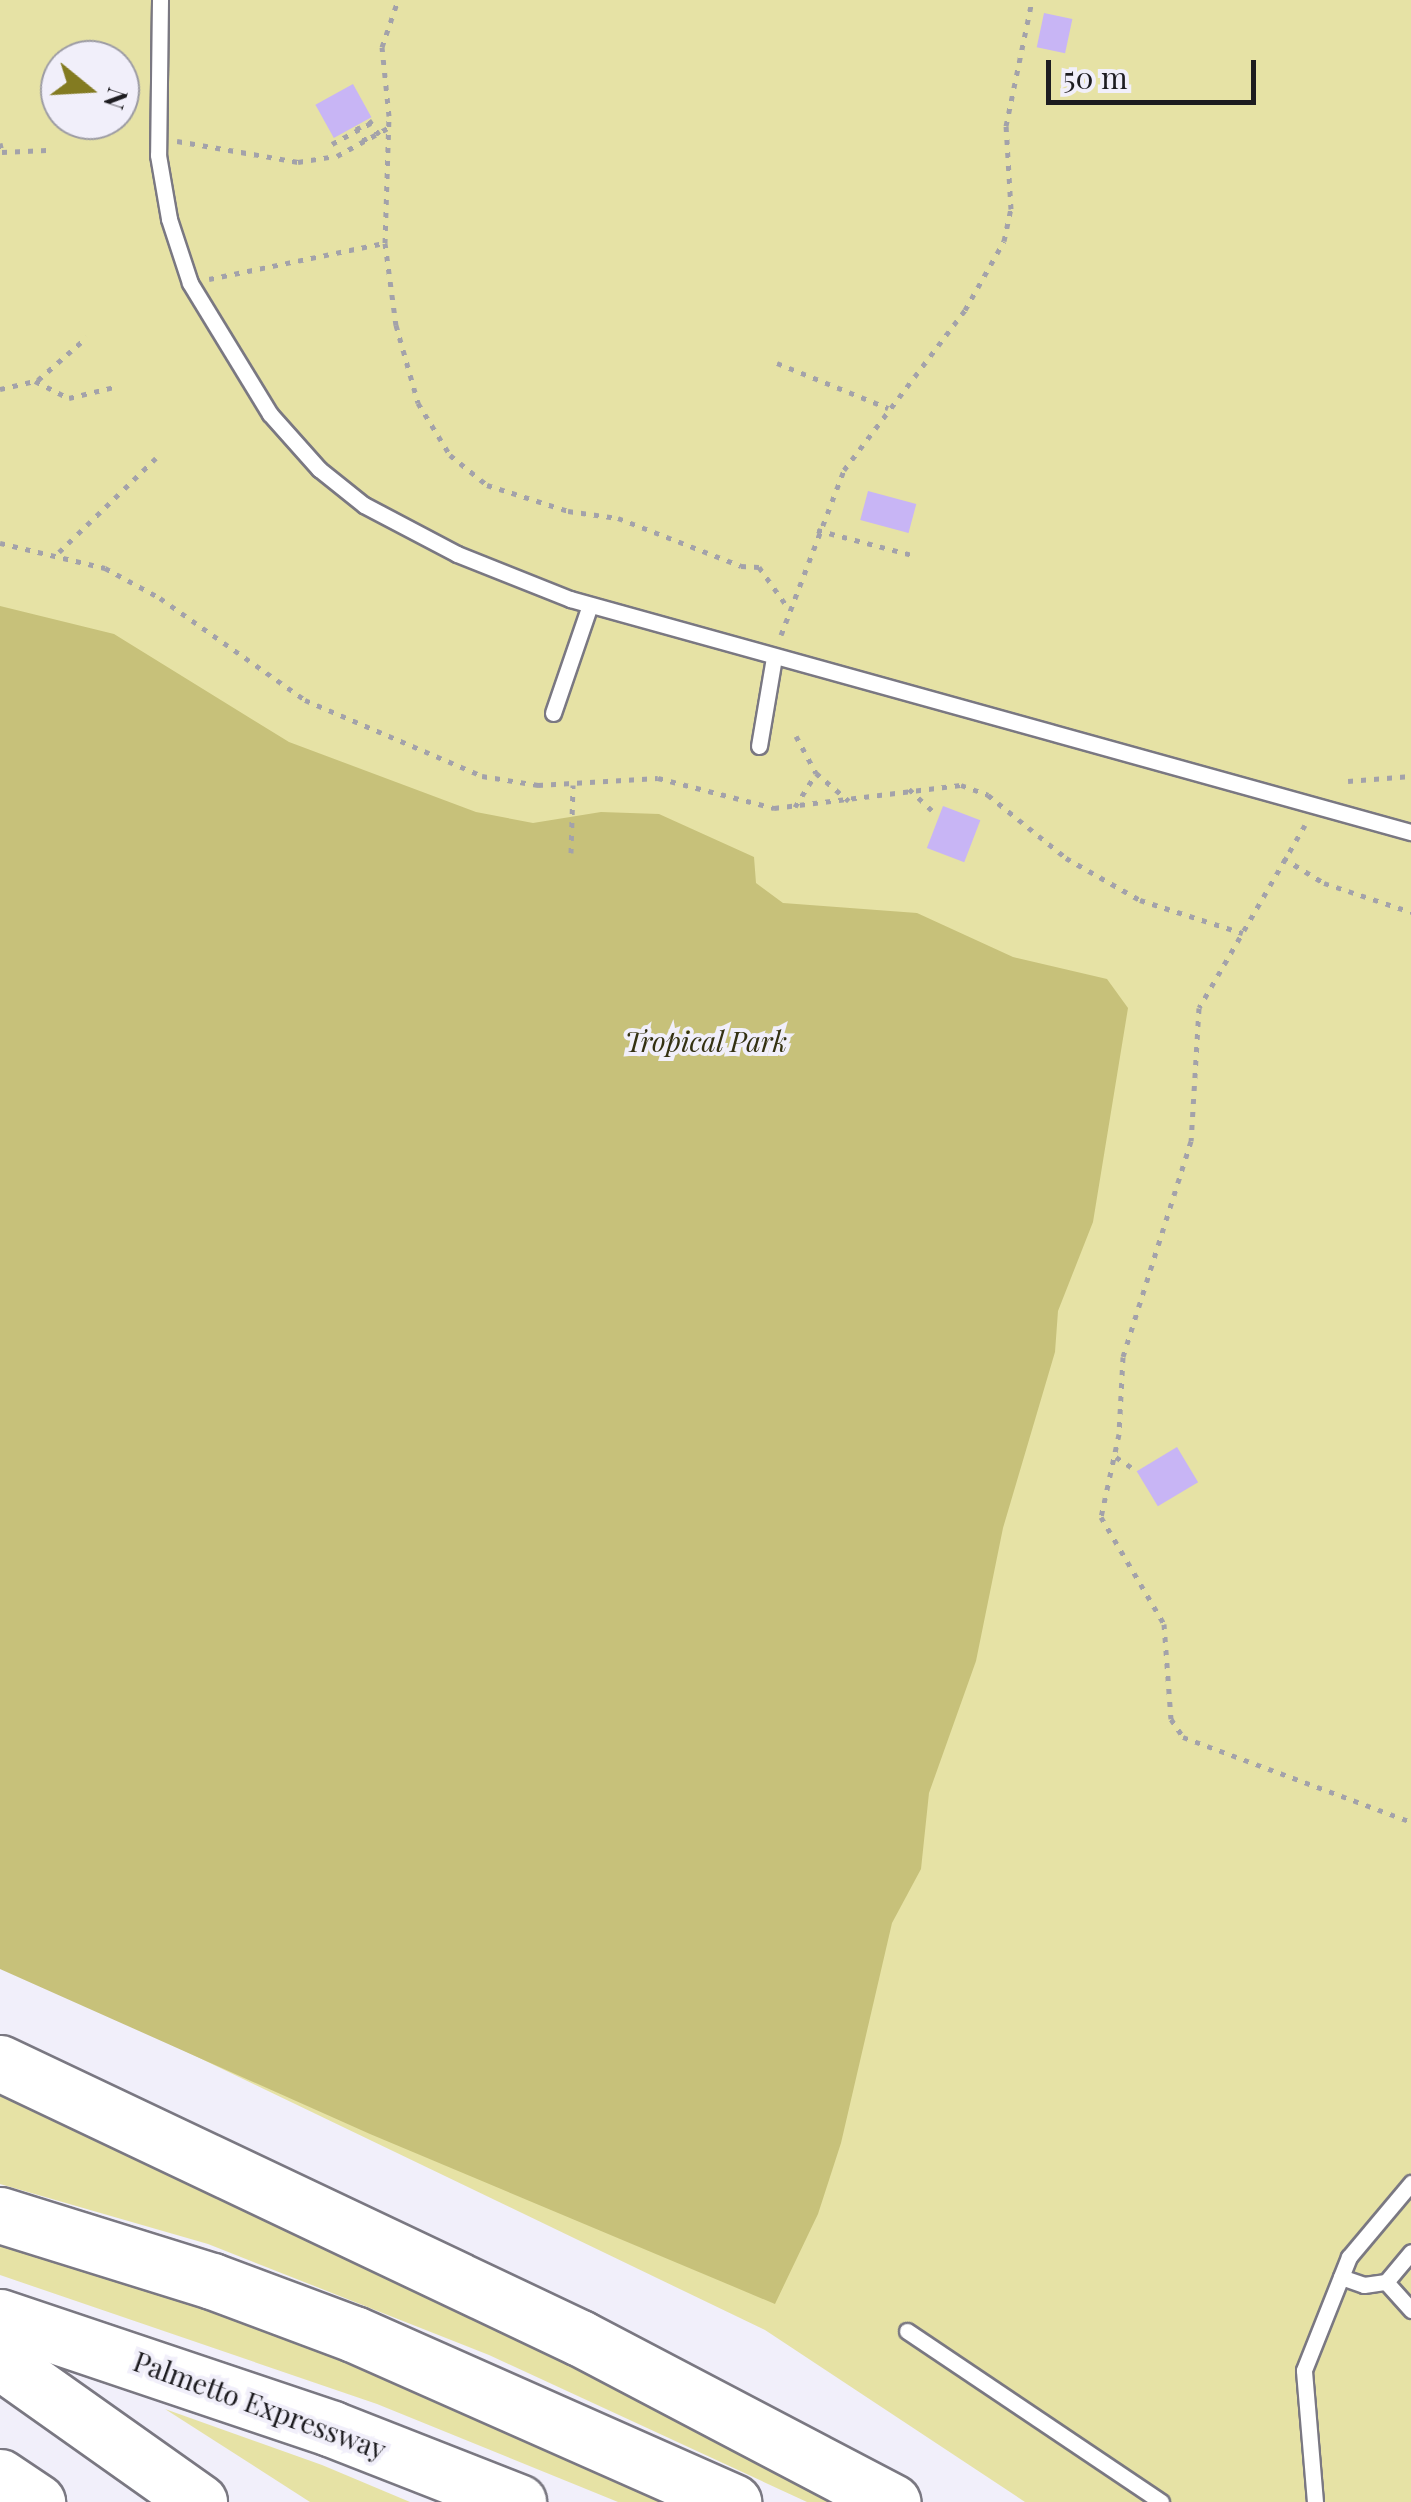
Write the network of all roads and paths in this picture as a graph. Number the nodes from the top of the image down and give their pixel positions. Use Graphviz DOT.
graph roads {
  1 [pos="160,0"];
  2 [pos="398,0"];
  3 [pos="1032,0"];
  4 [pos="358,128"];
  5 [pos="388,128"];
  6 [pos="379,135"];
  7 [pos="173,141"];
  8 [pos="0,143"];
  9 [pos="367,143"];
  10 [pos="332,144"];
  11 [pos="47,150"];
  12 [pos="386,243"];
  13 [pos="207,280"];
  14 [pos="87,337"];
  15 [pos="777,363"];
  16 [pos="36,381"];
  17 [pos="114,387"];
  18 [pos="0,388"];
  19 [pos="888,408"];
  20 [pos="156,458"];
  21 [pos="817,530"];
  22 [pos="0,543"];
  23 [pos="59,552"];
  24 [pos="912,555"];
  25 [pos="590,606"];
  26 [pos="790,610"];
  27 [pos="774,657"];
  28 [pos="553,712"];
  29 [pos="796,736"];
  30 [pos="758,746"];
  31 [pos="816,774"];
  32 [pos="1411,776"];
  33 [pos="1348,781"];
  34 [pos="573,785"];
  35 [pos="909,789"];
  36 [pos="848,801"];
  37 [pos="795,807"];
  38 [pos="936,814"];
  39 [pos="1307,820"];
  40 [pos="1411,832"];
  41 [pos="571,854"];
  42 [pos="1283,858"];
  43 [pos="1411,912"];
  44 [pos="1243,933"];
  45 [pos="1114,1457"];
  46 [pos="1134,1469"];
  47 [pos="1411,1822"];
  48 [pos="0,2063"];
  49 [pos="1411,2182"];
  50 [pos="0,2214"];
  51 [pos="1411,2252"];
  52 [pos="1341,2277"];
  53 [pos="1386,2282"];
  54 [pos="1411,2310"];
  55 [pos="0,2317"];
  56 [pos="908,2332"];
  57 [pos="0,2361"];
  58 [pos="0,2476"];
  59 [pos="36,2502"];
  60 [pos="200,2502"];
  61 [pos="518,2502"];
  62 [pos="734,2502"];
  63 [pos="893,2502"];
  64 [pos="1161,2502"];
  65 [pos="1315,2502"];
  1 -- 25 [label="lane"];
  2 -- 5 [label="path"];
  3 -- 19 [label="path"];
  4 -- 6 [label="path"];
  4 -- 9 [label="path"];
  4 -- 10 [label="path"];
  5 -- 6 [label="path"];
  5 -- 12 [label="path"];
  6 -- 9 [label="path"];
  7 -- 9 [label="path"];
  8 -- 11 [label="path"];
  12 -- 13 [label="path"];
  12 -- 26 [label="path"];
  14 -- 16 [label="path"];
  15 -- 19 [label="path"];
  16 -- 17 [label="path"];
  16 -- 18 [label="path"];
  19 -- 21 [label="path"];
  20 -- 23 [label="path"];
  21 -- 24 [label="path"];
  21 -- 26 [label="path"];
  22 -- 23 [label="path"];
  23 -- 34 [label="path"];
  25 -- 27 [label="lane"];
  25 -- 28 [label="lane"];
  26 -- 27 [label="path"];
  27 -- 30 [label="lane"];
  27 -- 40 [label="lane"];
  29 -- 31 [label="path"];
  31 -- 36 [label="path"];
  31 -- 37 [label="path"];
  32 -- 33 [label="path"];
  34 -- 37 [label="path"];
  34 -- 41 [label="path"];
  35 -- 36 [label="path"];
  35 -- 38 [label="path"];
  35 -- 44 [label="path"];
  36 -- 37 [label="path"];
  39 -- 42 [label="path"];
  42 -- 43 [label="path"];
  42 -- 44 [label="path"];
  44 -- 45 [label="path"];
  45 -- 46 [label="path"];
  45 -- 47 [label="path"];
  48 -- 63 [label="highway"];
  49 -- 52 [label="lane"];
  50 -- 62 [label="highway"];
  51 -- 53 [label="lane"];
  52 -- 53 [label="lane"];
  52 -- 65 [label="lane"];
  53 -- 54 [label="lane"];
  55 -- 61 [label="highway, Palmetto Expressway"];
  56 -- 64 [label="lane"];
  57 -- 60 [label="highway"];
  58 -- 59 [label="highway"];
}
